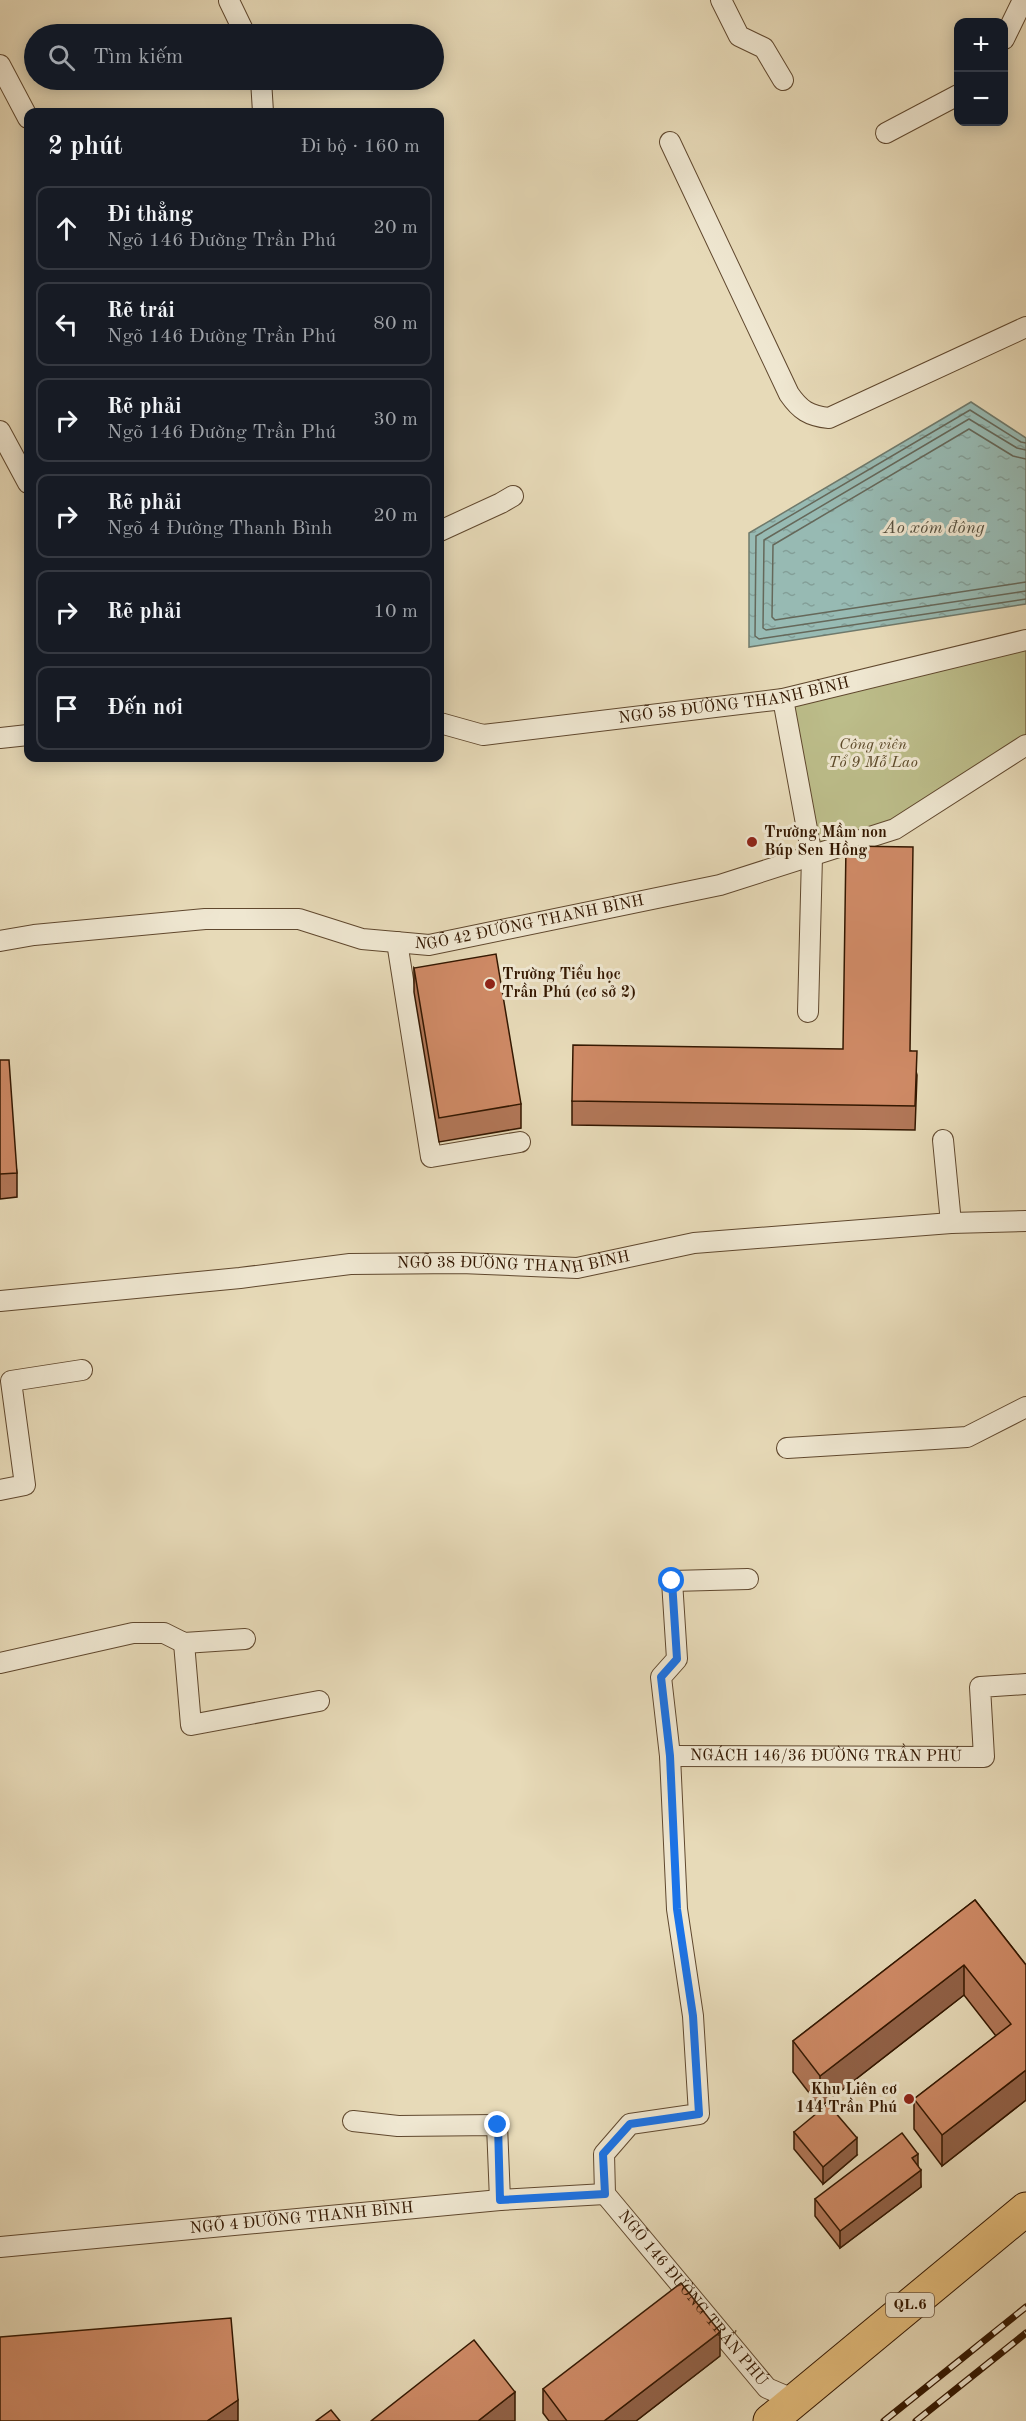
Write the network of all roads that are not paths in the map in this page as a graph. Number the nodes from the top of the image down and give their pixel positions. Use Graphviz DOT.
graph roads {
  1 [pos="721,0"];
  2 [pos="1023,0"];
  3 [pos="229,1"];
  4 [pos="239,24"];
  5 [pos="1008,31"];
  6 [pos="0,65"];
  7 [pos="783,80"];
  8 [pos="262,90"];
  9 [pos="954,97"];
  10 [pos="263,108"];
  11 [pos="24,110"];
  12 [pos="886,133"];
  13 [pos="670,142"];
  14 [pos="1026,327"];
  15 [pos="0,432"];
  16 [pos="24,476"];
  17 [pos="513,496"];
  18 [pos="444,529"];
  19 [pos="1026,640"];
  20 [pos="783,699"];
  21 [pos="444,724"];
  22 [pos="24,735"];
  23 [pos="0,738"];
  24 [pos="1026,746"];
  25 [pos="812,856"];
  26 [pos="0,941"];
  27 [pos="397,942"];
  28 [pos="808,1012"];
  29 [pos="943,1140"];
  30 [pos="520,1142"];
  31 [pos="1026,1221"];
  32 [pos="951,1223"];
  33 [pos="0,1301"];
  34 [pos="82,1370"];
  35 [pos="1026,1407"];
  36 [pos="787,1448"];
  37 [pos="0,1490"];
  38 [pos="748,1579"];
  39 [pos="245,1639"];
  40 [pos="184,1643"];
  41 [pos="0,1663"];
  42 [pos="1026,1684"];
  43 [pos="319,1701"];
  44 [pos="670,1756"];
  45 [pos="353,2121"];
  46 [pos="605,2194"];
  47 [pos="500,2200"];
  48 [pos="1026,2209"];
  49 [pos="0,2247"];
  50 [pos="804,2411"];
  51 [pos="770,2421"];
  1 -- 7 [label="lane"];
  2 -- 5 [label="lane"];
  3 -- 4 [label="lane"];
  6 -- 11 [label="lane"];
  8 -- 10 [label="lane"];
  9 -- 12 [label="lane"];
  13 -- 14 [label="lane"];
  15 -- 16 [label="lane"];
  17 -- 18 [label="lane"];
  19 -- 20 [label="lane, NGÕ 58 ĐƯỜNG THANH BÌNH"];
  20 -- 21 [label="lane, NGÕ 58 ĐƯỜNG THANH BÌNH"];
  20 -- 25 [label="lane"];
  22 -- 23 [label="lane"];
  24 -- 25 [label="lane, NGÕ 42 ĐƯỜNG THANH BÌNH"];
  25 -- 27 [label="lane, NGÕ 42 ĐƯỜNG THANH BÌNH"];
  25 -- 28 [label="lane"];
  26 -- 27 [label="lane, NGÕ 42 ĐƯỜNG THANH BÌNH"];
  27 -- 30 [label="lane"];
  29 -- 32 [label="lane"];
  31 -- 32 [label="lane, NGÕ 38 ĐƯỜNG THANH BÌNH"];
  32 -- 33 [label="lane, NGÕ 38 ĐƯỜNG THANH BÌNH"];
  34 -- 37 [label="lane"];
  35 -- 36 [label="lane"];
  38 -- 44 [label="lane, NGÕ 146 ĐƯỜNG TRẦN PHÚ"];
  39 -- 40 [label="lane"];
  40 -- 41 [label="lane"];
  40 -- 43 [label="lane"];
  42 -- 44 [label="lane, NGÁCH 146/36 ĐƯỜNG TRẦN PHÚ"];
  44 -- 46 [label="lane, NGÕ 146 ĐƯỜNG TRẦN PHÚ"];
  45 -- 47 [label="lane"];
  46 -- 47 [label="lane, NGÕ 4 ĐƯỜNG THANH BÌNH"];
  46 -- 50 [label="lane, NGÕ 146 ĐƯỜNG TRẦN PHÚ"];
  47 -- 49 [label="lane, NGÕ 4 ĐƯỜNG THANH BÌNH"];
  48 -- 50 [label="highway, QL.6"];
  50 -- 51 [label="highway, QL.6"];
}
